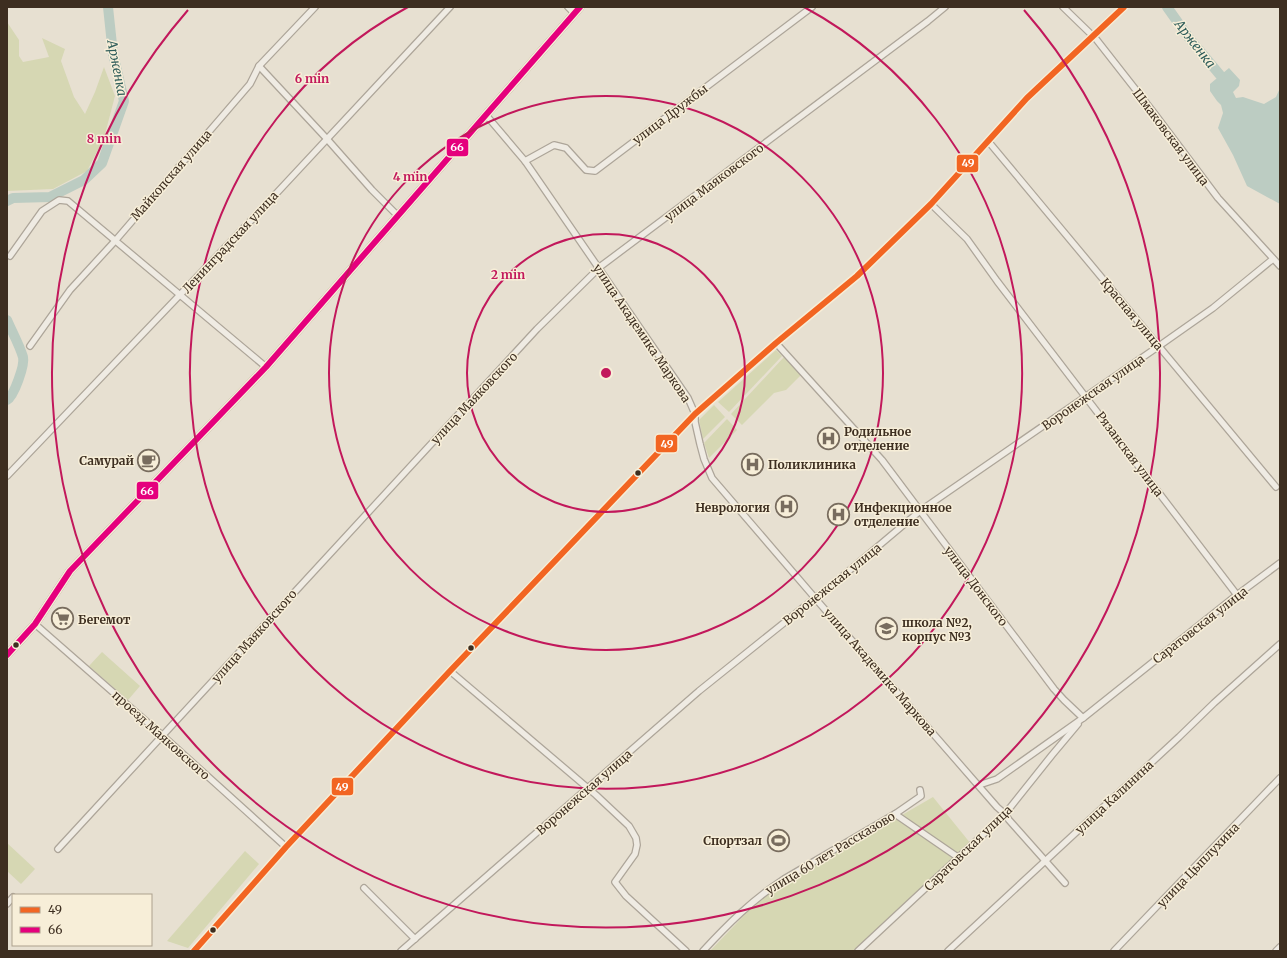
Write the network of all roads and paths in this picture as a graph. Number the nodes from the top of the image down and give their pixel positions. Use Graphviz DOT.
graph roads {
  1 [pos="450,7"];
  2 [pos="568,7"];
  3 [pos="812,7"];
  4 [pos="945,7"];
  5 [pos="1063,7"];
  6 [pos="1124,7"];
  7 [pos="312,8"];
  8 [pos="577,10"];
  9 [pos="1093,36"];
  10 [pos="259,66"];
  11 [pos="486,115"];
  12 [pos="327,139"];
  13 [pos="988,141"];
  14 [pos="524,161"];
  15 [pos="931,204"];
  16 [pos="398,216"];
  17 [pos="115,241"];
  18 [pos="10,256"];
  19 [pos="1273,259"];
  20 [pos="1280,266"];
  21 [pos="599,268"];
  22 [pos="180,295"];
  23 [pos="776,343"];
  24 [pos="30,346"];
  25 [pos="1159,346"];
  26 [pos="266,367"];
  27 [pos="1086,396"];
  28 [pos="695,414"];
  29 [pos="7,476"];
  30 [pos="1276,487"];
  31 [pos="920,511"];
  32 [pos="1280,564"];
  33 [pos="1238,595"];
  34 [pos="815,598"];
  35 [pos="35,624"];
  36 [pos="1280,644"];
  37 [pos="7,655"];
  38 [pos="450,671"];
  39 [pos="1083,718"];
  40 [pos="163,736"];
  41 [pos="1280,778"];
  42 [pos="979,785"];
  43 [pos="588,788"];
  44 [pos="920,790"];
  45 [pos="895,814"];
  46 [pos="1005,814"];
  47 [pos="286,847"];
  48 [pos="58,849"];
  49 [pos="959,858"];
  50 [pos="1045,860"];
  51 [pos="1065,883"];
  52 [pos="364,888"];
  53 [pos="415,939"];
  54 [pos="1280,947"];
  55 [pos="194,951"];
  56 [pos="401,951"];
  57 [pos="686,951"];
  58 [pos="703,951"];
  59 [pos="858,951"];
  60 [pos="948,951"];
  61 [pos="1114,951"];
  62 [pos="1276,951"];
  1 -- 12 [label="street, Ленинградская улица"];
  2 -- 8 [label="street"];
  3 -- 14 [label="street, улица Дружбы"];
  4 -- 21 [label="street, улица Маяковского"];
  5 -- 9 [label="street, Шмаковская улица"];
  6 -- 9 [label="street"];
  7 -- 10 [label="street, Майкопская улица"];
  8 -- 11 [label="main road"];
  9 -- 13 [label="street"];
  9 -- 19 [label="street, Шмаковская улица"];
  10 -- 12 [label="street"];
  10 -- 17 [label="street, Майкопская улица"];
  11 -- 14 [label="street, улица Академика Маркова"];
  11 -- 16 [label="main road"];
  12 -- 16 [label="street"];
  12 -- 22 [label="street, Ленинградская улица"];
  13 -- 15 [label="street"];
  13 -- 25 [label="street, Красная улица"];
  14 -- 21 [label="street, улица Академика Маркова"];
  15 -- 23 [label="street"];
  15 -- 27 [label="street, Рязанская улица"];
  16 -- 26 [label="main road"];
  17 -- 18 [label="street"];
  17 -- 22 [label="street"];
  17 -- 24 [label="street, Майкопская улица"];
  19 -- 20 [label="street, Шмаковская улица"];
  19 -- 25 [label="street, Воронежская улица"];
  21 -- 28 [label="street, улица Академика Маркова"];
  21 -- 40 [label="street, улица Маяковского"];
  22 -- 26 [label="street"];
  22 -- 29 [label="street, Ленинградская улица"];
  23 -- 28 [label="street"];
  23 -- 31 [label="street, улица Донского"];
  25 -- 27 [label="street, Воронежская улица"];
  25 -- 30 [label="street, Красная улица"];
  26 -- 35 [label="main road"];
  27 -- 31 [label="street, Воронежская улица"];
  27 -- 33 [label="street, Рязанская улица"];
  28 -- 34 [label="street, улица Академика Маркова"];
  28 -- 38 [label="street"];
  31 -- 34 [label="street, Воронежская улица"];
  31 -- 39 [label="street, улица Донского"];
  32 -- 33 [label="street, Саратовская улица"];
  33 -- 39 [label="street, Саратовская улица"];
  34 -- 42 [label="street, улица Академика Маркова"];
  34 -- 43 [label="street, Воронежская улица"];
  35 -- 37 [label="main road"];
  35 -- 40 [label="street, проезд Маяковского"];
  36 -- 50 [label="street, улица Калинина"];
  38 -- 43 [label="street"];
  38 -- 47 [label="street"];
  39 -- 42 [label="street, Саратовская улица"];
  39 -- 46 [label="street, Саратовская улица"];
  40 -- 47 [label="street, проезд Маяковского"];
  40 -- 48 [label="street, улица Маяковского"];
  41 -- 61 [label="street, улица Цыплухина"];
  42 -- 46 [label="street, улица Академика Маркова"];
  43 -- 53 [label="street, Воронежская улица"];
  43 -- 57 [label="street"];
  44 -- 45 [label="street, улица 60 лет Рассказово"];
  45 -- 49 [label="street"];
  45 -- 58 [label="street, улица 60 лет Рассказово"];
  46 -- 49 [label="street, Саратовская улица"];
  46 -- 50 [label="street, улица Академика Маркова"];
  47 -- 55 [label="street"];
  49 -- 59 [label="street, Саратовская улица"];
  50 -- 51 [label="street, улица Академика Маркова"];
  50 -- 60 [label="street, улица Калинина"];
  52 -- 53 [label="street"];
  53 -- 56 [label="street, Воронежская улица"];
  54 -- 62 [label="street"];
}
